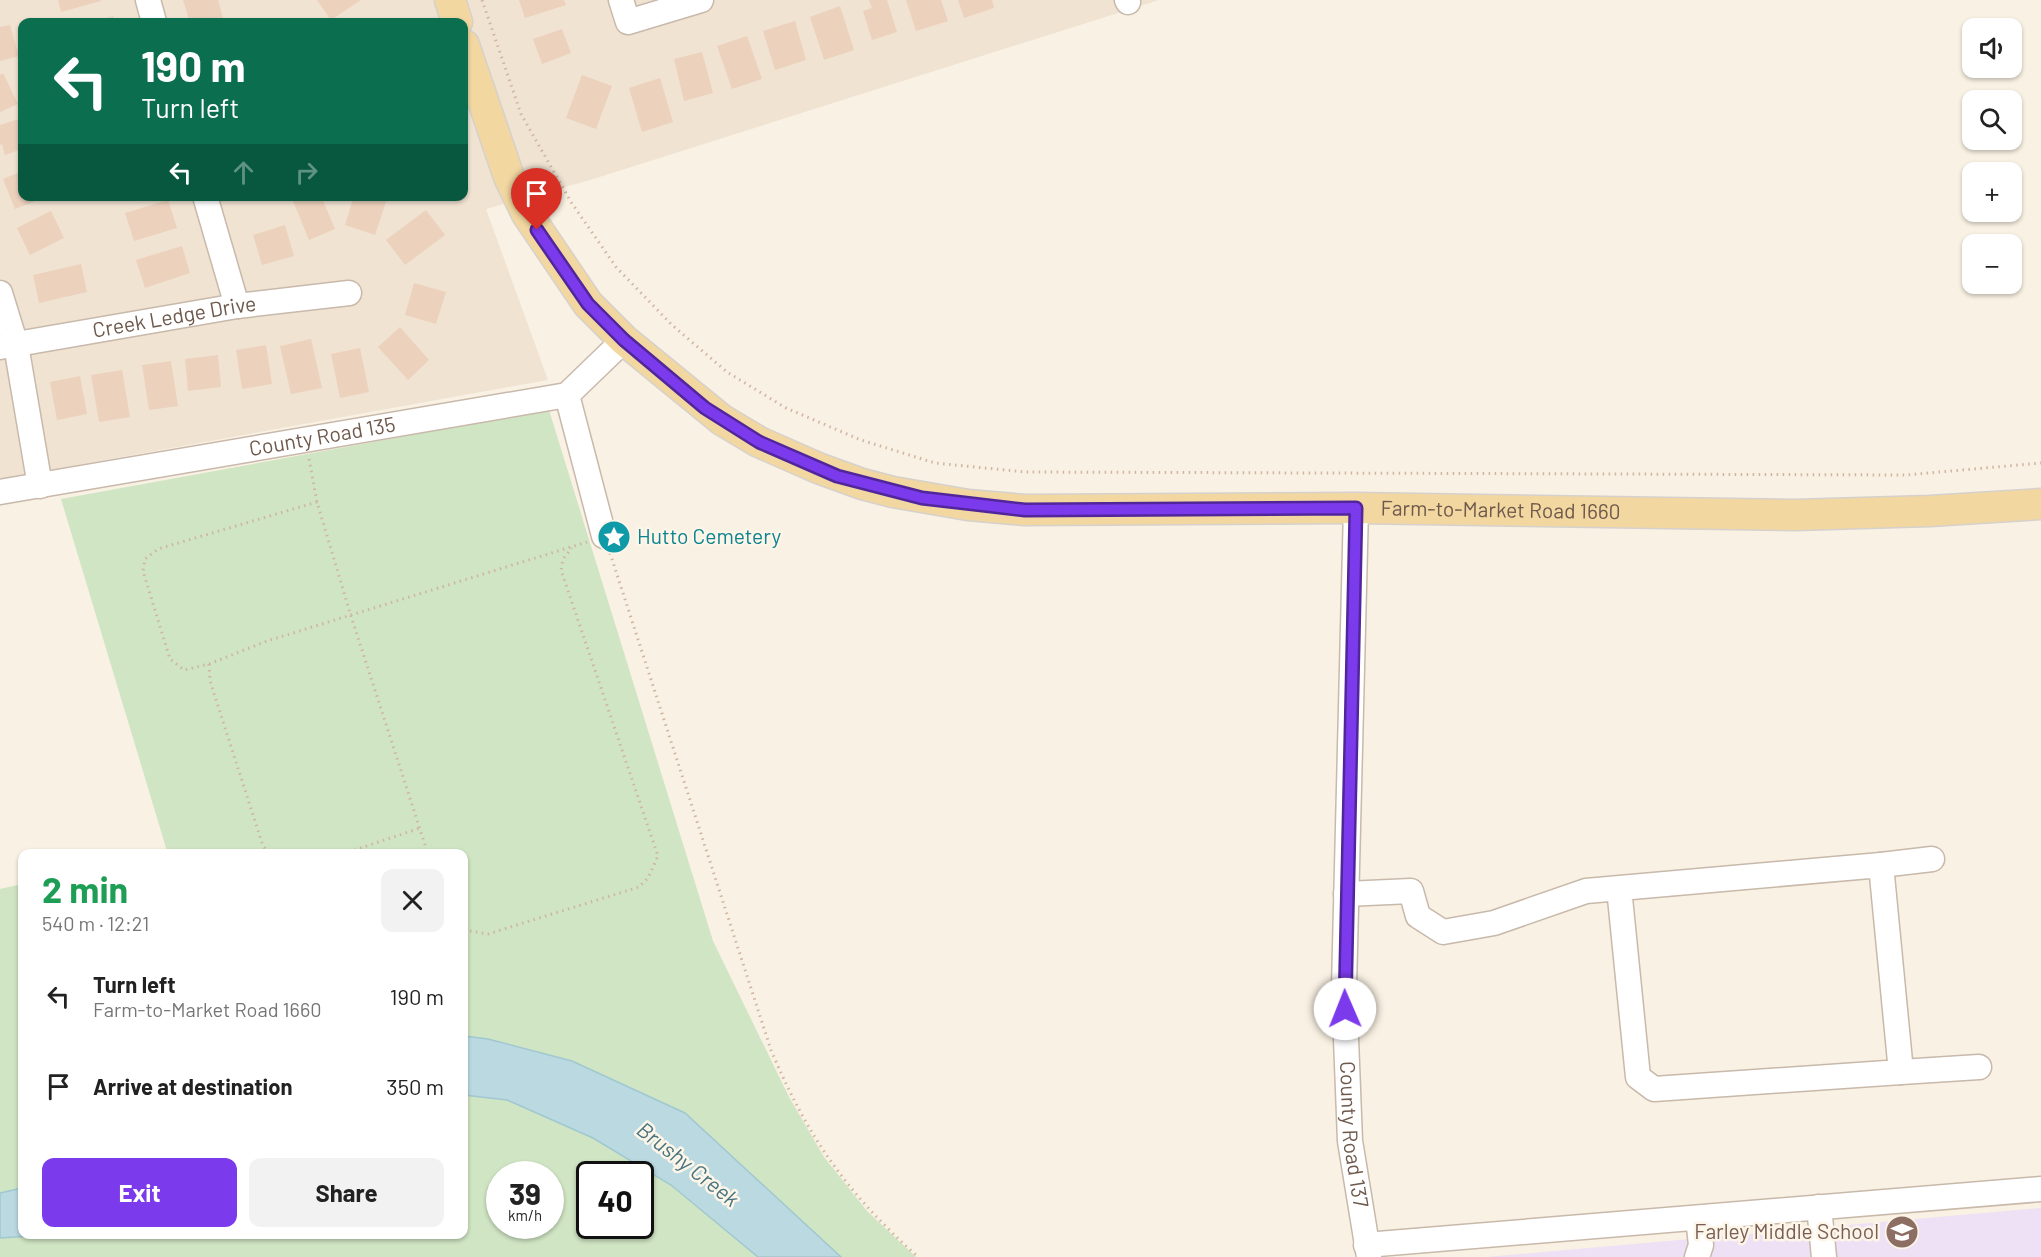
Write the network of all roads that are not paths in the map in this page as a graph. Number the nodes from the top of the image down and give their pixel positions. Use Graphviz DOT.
graph roads {
  1 [pos="148,0"];
  2 [pos="450,0"];
  3 [pos="621,0"];
  4 [pos="701,0"];
  5 [pos="153,18"];
  6 [pos="456,18"];
  7 [pos="468,57"];
  8 [pos="206,201"];
  9 [pos="0,293"];
  10 [pos="349,293"];
  11 [pos="237,306"];
  12 [pos="624,340"];
  13 [pos="8,346"];
  14 [pos="567,395"];
  15 [pos="40,486"];
  16 [pos="0,492"];
  17 [pos="2041,504"];
  18 [pos="1356,508"];
  19 [pos="604,536"];
  20 [pos="1932,859"];
  21 [pos="1881,865"];
  22 [pos="1619,888"];
  23 [pos="1346,894"];
  24 [pos="1979,1067"];
  25 [pos="1901,1072"];
  26 [pos="2041,1189"];
  27 [pos="1819,1207"];
  28 [pos="1698,1218"];
  29 [pos="1367,1251"];
  30 [pos="1697,1257"];
  31 [pos="1824,1257"];
  1 -- 5 [label="street"];
  2 -- 6 [label="main road"];
  3 -- 4 [label="street"];
  7 -- 12 [label="main road, Farm-to-Market Road 1660"];
  8 -- 11 [label="street"];
  9 -- 13 [label="street"];
  10 -- 11 [label="street, Creek Ledge Drive"];
  11 -- 13 [label="street, Creek Ledge Drive"];
  12 -- 14 [label="street"];
  12 -- 18 [label="main road, Farm-to-Market Road 1660"];
  13 -- 15 [label="street"];
  14 -- 15 [label="street, County Road 135"];
  14 -- 19 [label="street"];
  15 -- 16 [label="street, County Road 135"];
  17 -- 18 [label="main road, Farm-to-Market Road 1660"];
  18 -- 23 [label="street, County Road 137"];
  20 -- 21 [label="street"];
  21 -- 22 [label="street"];
  21 -- 25 [label="street"];
  22 -- 23 [label="street"];
  22 -- 25 [label="street"];
  23 -- 29 [label="street, County Road 137"];
  24 -- 25 [label="street"];
  26 -- 27 [label="street"];
  27 -- 28 [label="street"];
  27 -- 31 [label="street"];
  28 -- 29 [label="street"];
  28 -- 30 [label="street"];
}
